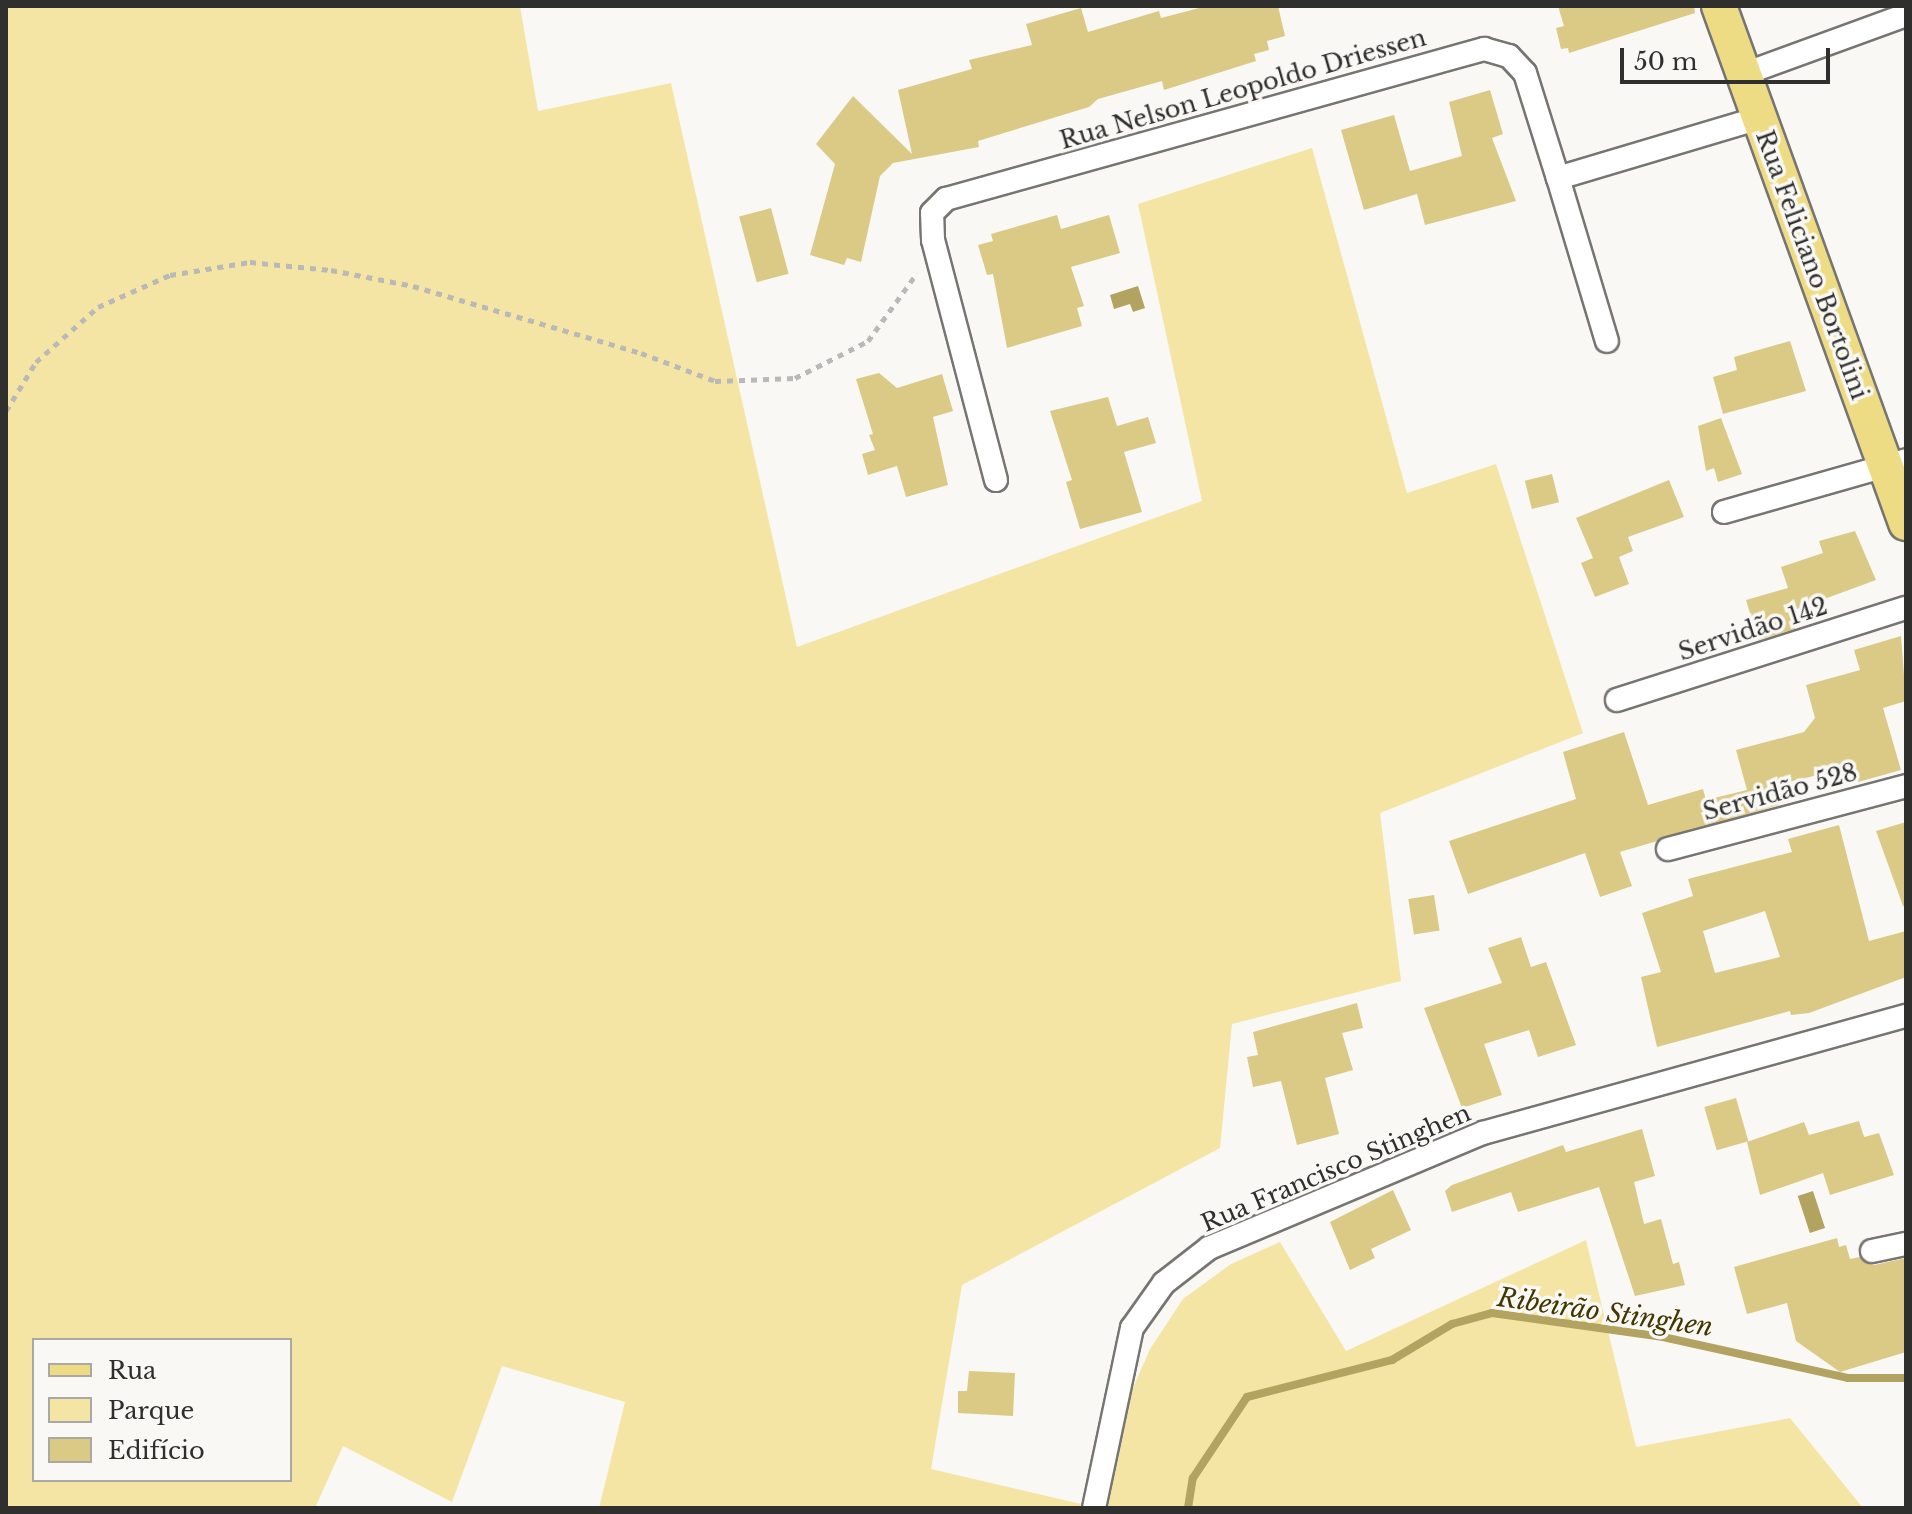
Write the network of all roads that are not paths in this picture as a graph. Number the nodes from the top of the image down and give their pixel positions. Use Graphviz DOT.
graph roads {
  1 [pos="1719,6"];
  2 [pos="1906,15"];
  3 [pos="1744,74"];
  4 [pos="1759,118"];
  5 [pos="1558,178"];
  6 [pos="1607,341"];
  7 [pos="1896,463"];
  8 [pos="996,480"];
  9 [pos="1724,512"];
  10 [pos="1906,523"];
  11 [pos="1906,608"];
  12 [pos="1617,700"];
  13 [pos="1906,786"];
  14 [pos="1668,849"];
  15 [pos="1906,1016"];
  16 [pos="1906,1244"];
  17 [pos="1872,1251"];
  18 [pos="1094,1508"];
  1 -- 3 [label="main road, Rua Feliciano Bortolini"];
  2 -- 3 [label="street"];
  3 -- 4 [label="main road, Rua Feliciano Bortolini"];
  4 -- 5 [label="street"];
  4 -- 7 [label="main road, Rua Feliciano Bortolini"];
  5 -- 6 [label="street, Rua Nelson Leopoldo Driessen"];
  5 -- 8 [label="street, Rua Nelson Leopoldo Driessen"];
  7 -- 9 [label="street"];
  7 -- 10 [label="main road, Rua Feliciano Bortolini"];
  11 -- 12 [label="street, Servidão 142"];
  13 -- 14 [label="street, Servidão 528"];
  15 -- 18 [label="street, Rua Francisco Stinghen"];
  16 -- 17 [label="street"];
}
